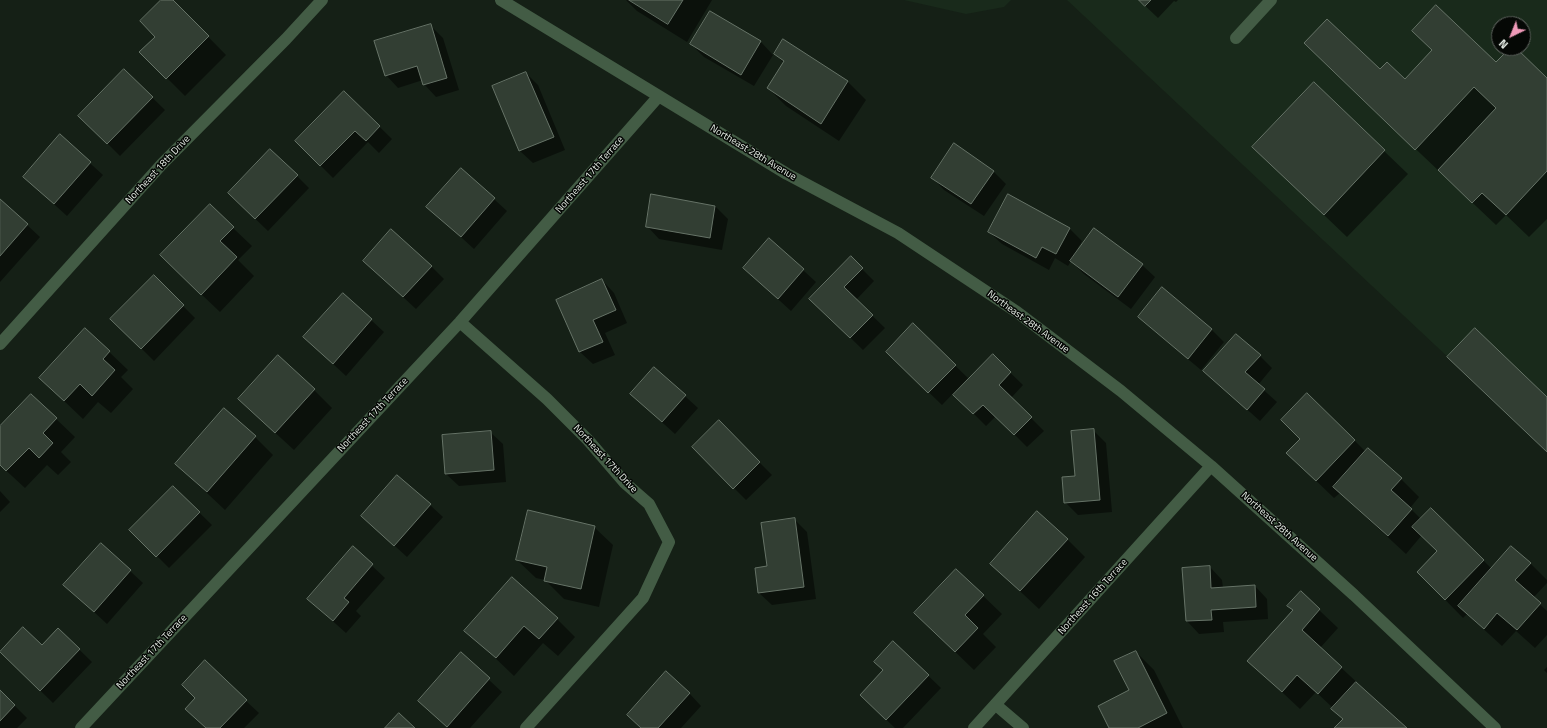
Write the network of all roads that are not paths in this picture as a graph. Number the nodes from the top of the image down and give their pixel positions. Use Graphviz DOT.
graph roads {
  1 [pos="322,0"];
  2 [pos="501,0"];
  3 [pos="1271,0"];
  4 [pos="1236,38"];
  5 [pos="658,97"];
  6 [pos="460,322"];
  7 [pos="0,344"];
  8 [pos="1211,466"];
  9 [pos="996,705"];
  10 [pos="81,728"];
  11 [pos="526,728"];
  12 [pos="974,728"];
  13 [pos="1023,728"];
  14 [pos="1495,728"];
  1 -- 7 [label="street, Northeast 18th Drive"];
  2 -- 5 [label="street, Northeast 28th Avenue"];
  3 -- 4 [label="street"];
  5 -- 6 [label="street, Northeast 17th Terrace"];
  5 -- 8 [label="street, Northeast 28th Avenue"];
  6 -- 10 [label="street, Northeast 17th Terrace"];
  6 -- 11 [label="street, Northeast 17th Drive"];
  8 -- 9 [label="street, Northeast 16th Terrace"];
  8 -- 14 [label="street, Northeast 28th Avenue"];
  9 -- 12 [label="street, Northeast 16th Terrace"];
  9 -- 13 [label="street"];
}
